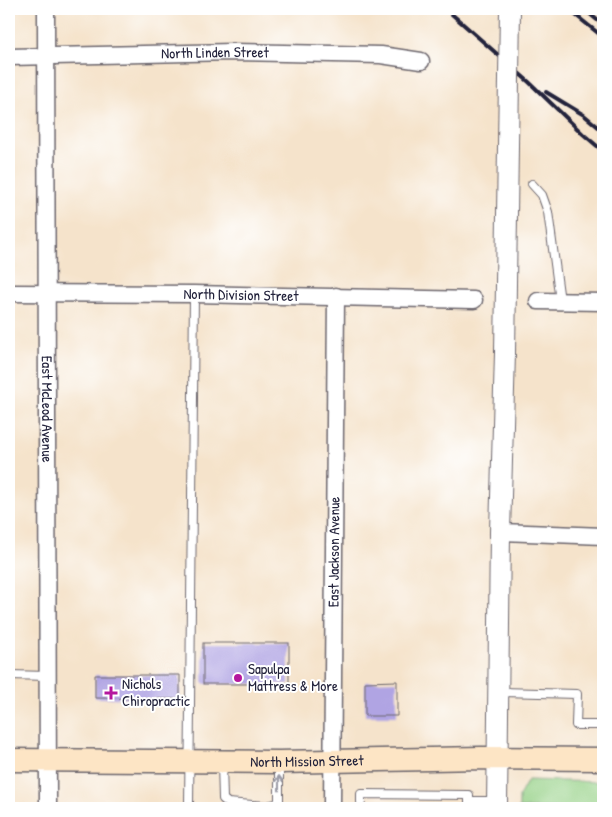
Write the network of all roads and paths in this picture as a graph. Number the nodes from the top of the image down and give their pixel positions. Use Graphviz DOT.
graph roads {
  1 [pos="46,9"];
  2 [pos="510,9"];
  3 [pos="46,56"];
  4 [pos="9,57"];
  5 [pos="421,61"];
  6 [pos="532,184"];
  7 [pos="9,293"];
  8 [pos="47,294"];
  9 [pos="194,294"];
  10 [pos="336,296"];
  11 [pos="474,300"];
  12 [pos="538,302"];
  13 [pos="560,302"];
  14 [pos="603,302"];
  15 [pos="500,532"];
  16 [pos="603,536"];
  17 [pos="9,675"];
  18 [pos="48,676"];
  19 [pos="498,692"];
  20 [pos="603,725"];
  21 [pos="498,758"];
  22 [pos="603,759"];
  23 [pos="9,760"];
  24 [pos="48,760"];
  25 [pos="189,762"];
  26 [pos="222,762"];
  27 [pos="279,762"];
  28 [pos="333,762"];
  29 [pos="361,802"];
  30 [pos="469,805"];
  31 [pos="497,805"];
  32 [pos="280,806"];
  33 [pos="48,808"];
  34 [pos="188,808"];
  35 [pos="332,808"];
  1 -- 3 [label="street, East McLeod Avenue"];
  2 -- 15 [label="street, bridge"];
  3 -- 4 [label="street, North Linden Street"];
  3 -- 5 [label="street, North Linden Street"];
  3 -- 8 [label="street, East McLeod Avenue"];
  6 -- 13 [label="lane"];
  7 -- 8 [label="street, North Division Street"];
  8 -- 9 [label="street, North Division Street"];
  8 -- 18 [label="street, East McLeod Avenue"];
  9 -- 10 [label="street, North Division Street"];
  9 -- 25 [label="lane"];
  10 -- 11 [label="street, North Division Street"];
  10 -- 28 [label="street, East Jackson Avenue"];
  12 -- 13 [label="street"];
  13 -- 14 [label="street"];
  15 -- 16 [label="street"];
  15 -- 19 [label="street"];
  17 -- 18 [label="lane"];
  18 -- 24 [label="street, East McLeod Avenue"];
  19 -- 20 [label="lane"];
  19 -- 21 [label="street"];
  21 -- 22 [label="main road, North Mission Street"];
  21 -- 28 [label="main road, North Mission Street"];
  21 -- 31 [label="street"];
  23 -- 24 [label="main road, North Mission Street"];
  24 -- 25 [label="main road, North Mission Street"];
  24 -- 33 [label="street, East McLeod Avenue"];
  25 -- 26 [label="main road, North Mission Street"];
  25 -- 34 [label="lane"];
  26 -- 27 [label="main road, North Mission Street"];
  26 -- 32 [label="lane"];
  27 -- 28 [label="main road, North Mission Street"];
  32 -- 27 [label="lane, one-way"];
  28 -- 35 [label="street, East Jackson Avenue"];
  29 -- 30 [label="lane"];
  30 -- 31 [label="lane"];
}
